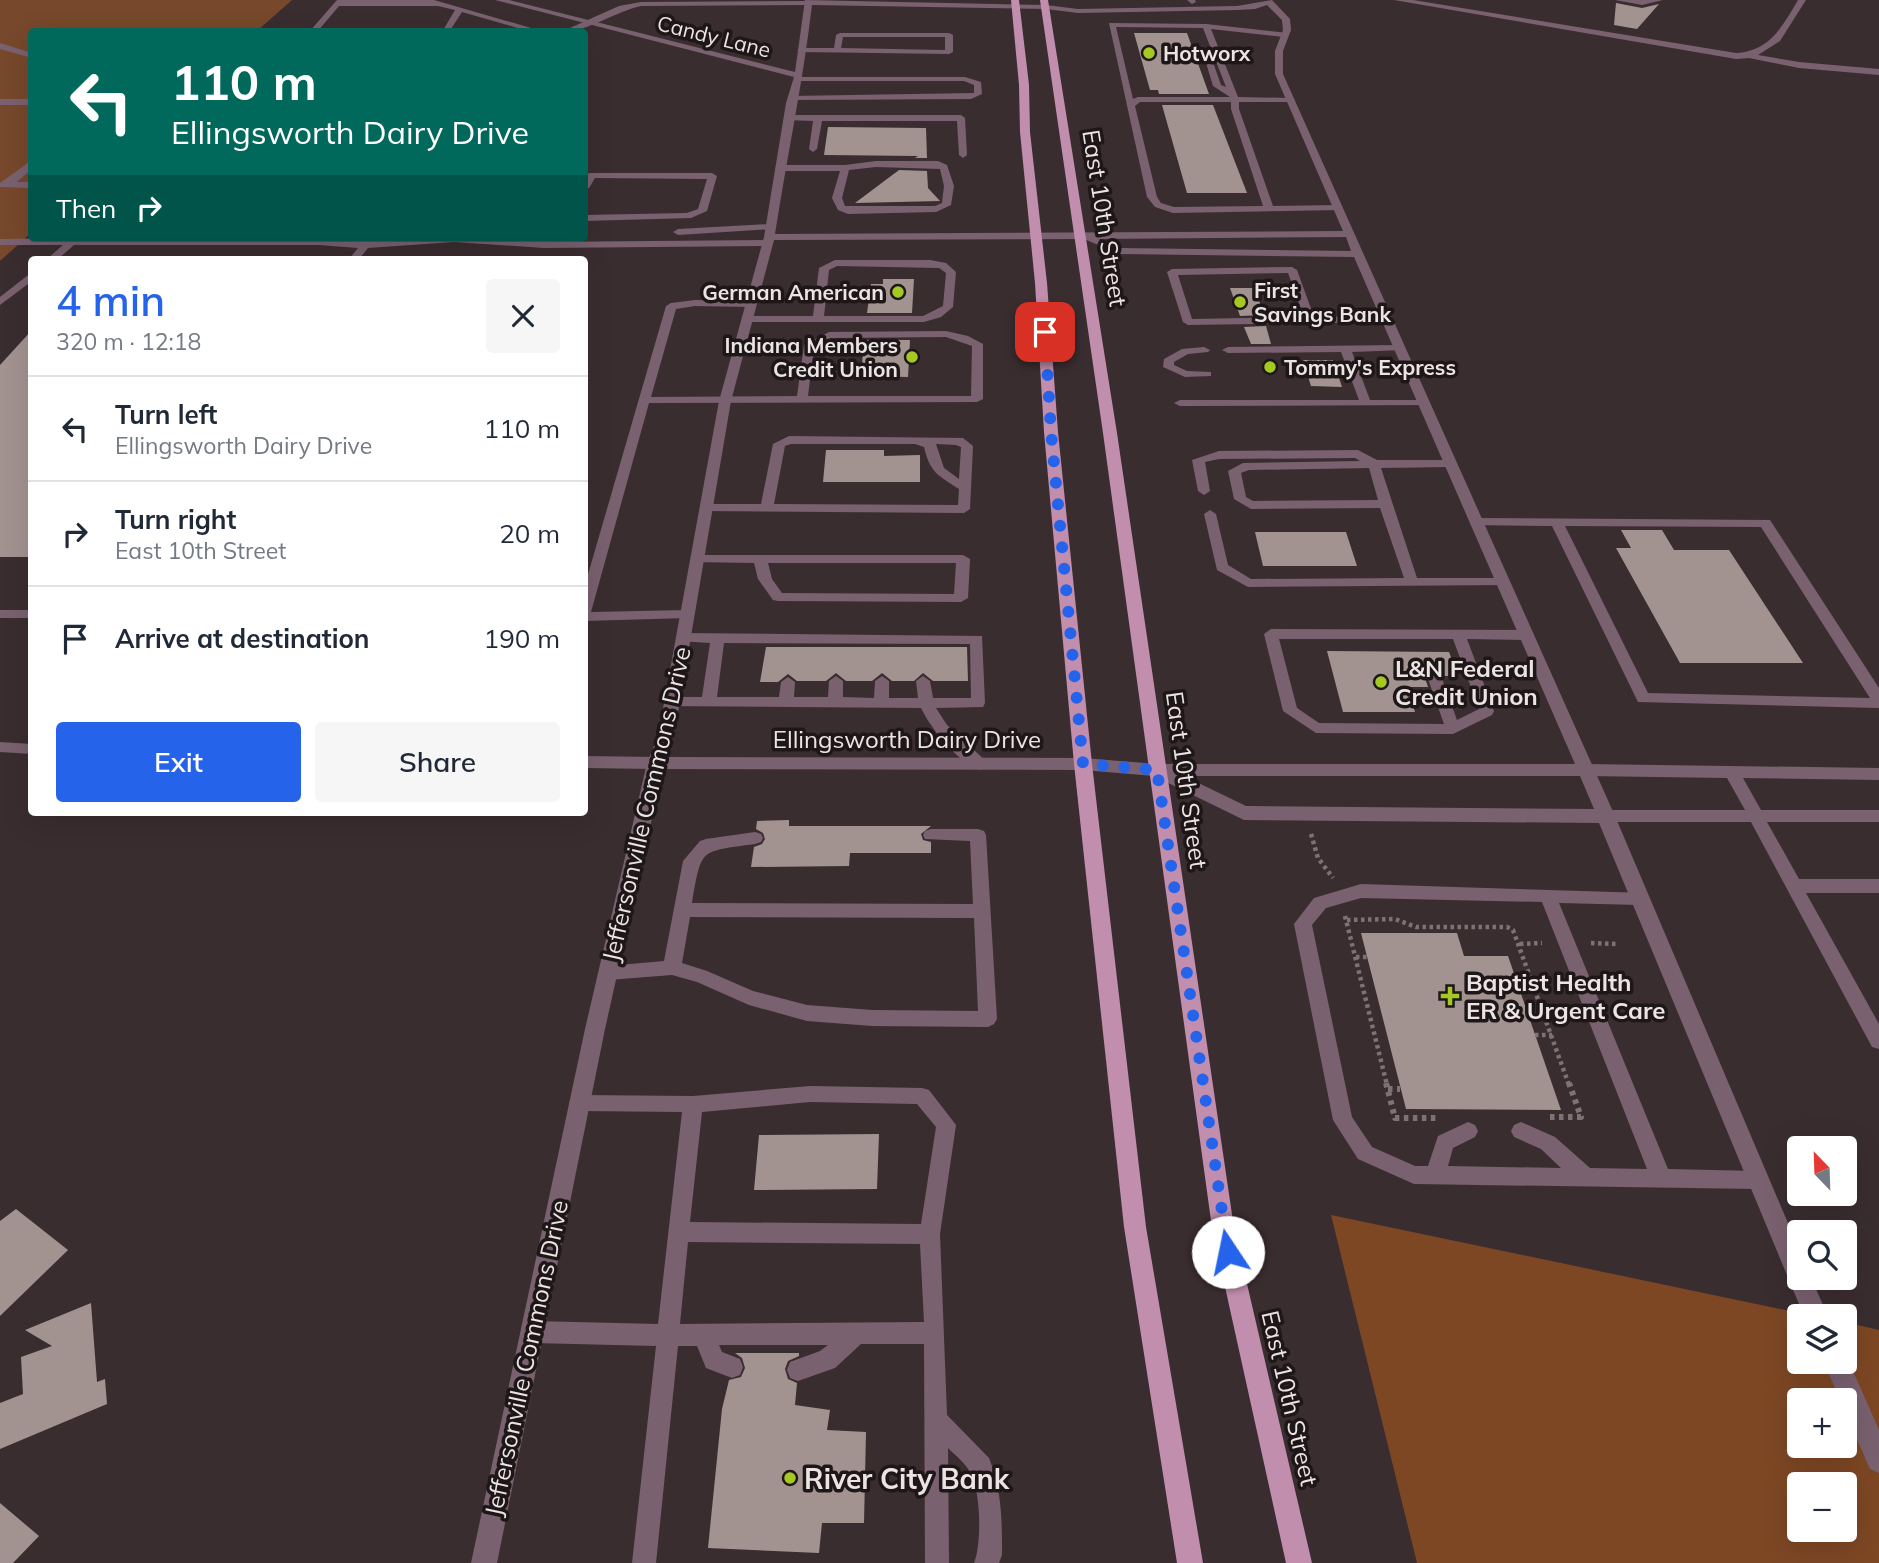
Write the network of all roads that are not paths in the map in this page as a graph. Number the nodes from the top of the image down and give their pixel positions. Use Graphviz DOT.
graph roads {
  1 [pos="426,0"];
  2 [pos="499,0"];
  3 [pos="1240,0"];
  4 [pos="1252,0"];
  5 [pos="1273,0"];
  6 [pos="1398,0"];
  7 [pos="1619,0"];
  8 [pos="1659,0"];
  9 [pos="1802,0"];
  10 [pos="1192,1"];
  11 [pos="339,2"];
  12 [pos="724,2"];
  13 [pos="809,2"];
  14 [pos="1016,3"];
  15 [pos="441,4"];
  16 [pos="1045,4"];
  17 [pos="460,9"];
  18 [pos="585,22"];
  19 [pos="1206,26"];
  20 [pos="316,28"];
  21 [pos="448,28"];
  22 [pos="522,28"];
  23 [pos="572,28"];
  24 [pos="1114,30"];
  25 [pos="1284,35"];
  26 [pos="0,46"];
  27 [pos="801,50"];
  28 [pos="837,51"];
  29 [pos="28,56"];
  30 [pos="1749,56"];
  31 [pos="1879,72"];
  32 [pos="798,77"];
  33 [pos="1234,96"];
  34 [pos="793,98"];
  35 [pos="1291,100"];
  36 [pos="0,102"];
  37 [pos="28,102"];
  38 [pos="1131,106"];
  39 [pos="789,118"];
  40 [pos="818,118"];
  41 [pos="813,149"];
  42 [pos="963,155"];
  43 [pos="28,166"];
  44 [pos="845,168"];
  45 [pos="780,169"];
  46 [pos="588,182"];
  47 [pos="4,185"];
  48 [pos="28,185"];
  49 [pos="1338,208"];
  50 [pos="1269,209"];
  51 [pos="588,218"];
  52 [pos="1349,233"];
  53 [pos="1036,235"];
  54 [pos="1080,235"];
  55 [pos="588,236"];
  56 [pos="769,236"];
  57 [pos="28,241"];
  58 [pos="0,242"];
  59 [pos="72,242"];
  60 [pos="319,242"];
  61 [pos="367,242"];
  62 [pos="533,242"];
  63 [pos="1358,254"];
  64 [pos="55,256"];
  65 [pos="356,256"];
  66 [pos="28,278"];
  67 [pos="0,302"];
  68 [pos="749,311"];
  69 [pos="818,319"];
  70 [pos="1387,319"];
  71 [pos="1310,320"];
  72 [pos="1400,348"];
  73 [pos="1345,349"];
  74 [pos="1204,350"];
  75 [pos="1228,350"];
  76 [pos="1207,374"];
  77 [pos="1338,374"];
  78 [pos="1354,374"];
  79 [pos="644,400"];
  80 [pos="803,400"];
  81 [pos="725,401"];
  82 [pos="1180,403"];
  83 [pos="1366,403"];
  84 [pos="1424,403"];
  85 [pos="930,443"];
  86 [pos="776,461"];
  87 [pos="1450,463"];
  88 [pos="1374,464"];
  89 [pos="961,484"];
  90 [pos="1204,491"];
  91 [pos="1385,504"];
  92 [pos="706,509"];
  93 [pos="767,509"];
  94 [pos="1210,514"];
  95 [pos="1476,522"];
  96 [pos="1556,522"];
  97 [pos="698,559"];
  98 [pos="760,559"];
  99 [pos="1503,582"];
  100 [pos="1412,583"];
  101 [pos="588,602"];
  102 [pos="0,614"];
  103 [pos="28,614"];
  104 [pos="688,614"];
  105 [pos="588,616"];
  106 [pos="1418,635"];
  107 [pos="1458,635"];
  108 [pos="1526,635"];
  109 [pos="683,638"];
  110 [pos="718,638"];
  111 [pos="1425,652"];
  112 [pos="1434,677"];
  113 [pos="788,681"];
  114 [pos="836,681"];
  115 [pos="881,681"];
  116 [pos="923,681"];
  117 [pos="1879,701"];
  118 [pos="671,702"];
  119 [pos="709,702"];
  120 [pos="786,702"];
  121 [pos="835,702"];
  122 [pos="881,702"];
  123 [pos="925,702"];
  124 [pos="1453,729"];
  125 [pos="0,747"];
  126 [pos="28,749"];
  127 [pos="588,762"];
  128 [pos="656,763"];
  129 [pos="981,764"];
  130 [pos="1083,764"];
  131 [pos="1157,770"];
  132 [pos="1586,770"];
  133 [pos="1732,772"];
  134 [pos="1879,774"];
  135 [pos="1606,816"];
  136 [pos="1755,816"];
  137 [pos="1879,816"];
  138 [pos="931,835"];
  139 [pos="755,838"];
  140 [pos="1793,886"];
  141 [pos="1879,886"];
  142 [pos="1548,895"];
  143 [pos="1640,898"];
  144 [pos="684,909"];
  145 [pos="984,911"];
  146 [pos="671,968"];
  147 [pos="608,973"];
  148 [pos="1879,1041"];
  149 [pos="579,1103"];
  150 [pos="693,1104"];
  151 [pos="1468,1131"];
  152 [pos="1521,1131"];
  153 [pos="1435,1175"];
  154 [pos="1586,1178"];
  155 [pos="1661,1178"];
  156 [pos="1757,1180"];
  157 [pos="679,1232"];
  158 [pos="930,1234"];
  159 [pos="1787,1249"];
  160 [pos="532,1332"];
  161 [pos="935,1333"];
  162 [pos="703,1334"];
  163 [pos="856,1334"];
  164 [pos="669,1335"];
  165 [pos="732,1367"];
  166 [pos="798,1370"];
  167 [pos="1841,1374"];
  168 [pos="936,1419"];
  169 [pos="1879,1460"];
  170 [pos="484,1563"];
  171 [pos="644,1563"];
  172 [pos="937,1563"];
  173 [pos="986,1563"];
  174 [pos="1190,1563"];
  175 [pos="1299,1563"];
  1 -- 15 [label="lane"];
  2 -- 18 [label="street, Candy Lane"];
  3 -- 10 [label="street"];
  4 -- 5 [label="street"];
  5 -- 16 [label="street"];
  5 -- 25 [label="street"];
  6 -- 30 [label="street"];
  7 -- 8 [label="street"];
  9 -- 30 [label="street"];
  10 -- 16 [label="street"];
  11 -- 15 [label="lane"];
  11 -- 20 [label="lane"];
  12 -- 13 [label="lane"];
  12 -- 18 [label="lane"];
  13 -- 14 [label="street"];
  13 -- 27 [label="street, Jeffersonville Commons Drive"];
  14 -- 16 [label="street"];
  14 -- 53 [label="main road"];
  15 -- 17 [label="lane"];
  16 -- 54 [label="main road, East 10th Street"];
  17 -- 21 [label="lane"];
  17 -- 22 [label="lane"];
  18 -- 23 [label="lane"];
  18 -- 32 [label="street, Candy Lane"];
  19 -- 24 [label="lane"];
  19 -- 25 [label="lane"];
  19 -- 33 [label="lane"];
  24 -- 33 [label="lane"];
  24 -- 38 [label="lane"];
  25 -- 35 [label="street"];
  26 -- 29 [label="street"];
  27 -- 28 [label="lane"];
  27 -- 32 [label="street, Jeffersonville Commons Drive"];
  28 -- 28 [label="lane"];
  30 -- 31 [label="street"];
  32 -- 34 [label="street, Jeffersonville Commons Drive"];
  32 -- 34 [label="lane"];
  33 -- 35 [label="lane"];
  33 -- 38 [label="lane"];
  33 -- 50 [label="lane"];
  34 -- 39 [label="street, Jeffersonville Commons Drive"];
  35 -- 49 [label="street"];
  36 -- 37 [label="street"];
  38 -- 50 [label="lane"];
  39 -- 40 [label="lane"];
  39 -- 45 [label="street, Jeffersonville Commons Drive"];
  40 -- 41 [label="lane"];
  40 -- 42 [label="lane"];
  43 -- 47 [label="street"];
  44 -- 44 [label="lane"];
  44 -- 45 [label="lane"];
  45 -- 56 [label="street, Jeffersonville Commons Drive"];
  46 -- 51 [label="lane"];
  47 -- 48 [label="street"];
  49 -- 50 [label="lane"];
  49 -- 52 [label="street"];
  52 -- 54 [label="street"];
  52 -- 63 [label="street"];
  53 -- 54 [label="street"];
  53 -- 56 [label="street"];
  53 -- 130 [label="main road"];
  54 -- 63 [label="street"];
  54 -- 131 [label="main road, East 10th Street"];
  55 -- 56 [label="lane"];
  56 -- 62 [label="lane"];
  56 -- 68 [label="street, Jeffersonville Commons Drive"];
  57 -- 58 [label="lane"];
  59 -- 64 [label="lane"];
  60 -- 61 [label="lane"];
  61 -- 65 [label="lane"];
  63 -- 70 [label="street"];
  66 -- 67 [label="lane"];
  68 -- 69 [label="lane"];
  68 -- 79 [label="lane"];
  68 -- 81 [label="street, Jeffersonville Commons Drive"];
  69 -- 69 [label="lane"];
  70 -- 71 [label="lane"];
  70 -- 72 [label="street"];
  71 -- 71 [label="lane"];
  72 -- 73 [label="lane"];
  72 -- 84 [label="street"];
  73 -- 75 [label="lane"];
  73 -- 78 [label="lane"];
  74 -- 76 [label="lane"];
  77 -- 78 [label="lane"];
  78 -- 83 [label="lane"];
  79 -- 81 [label="lane"];
  79 -- 101 [label="lane"];
  80 -- 80 [label="lane"];
  80 -- 81 [label="lane"];
  81 -- 92 [label="street, Jeffersonville Commons Drive"];
  82 -- 83 [label="lane"];
  83 -- 84 [label="lane"];
  84 -- 87 [label="street"];
  85 -- 86 [label="lane"];
  85 -- 89 [label="lane"];
  85 -- 89 [label="lane"];
  86 -- 89 [label="lane"];
  86 -- 93 [label="lane"];
  87 -- 88 [label="lane"];
  87 -- 95 [label="street"];
  88 -- 90 [label="lane"];
  88 -- 91 [label="lane"];
  88 -- 91 [label="lane"];
  89 -- 93 [label="lane"];
  91 -- 100 [label="lane"];
  92 -- 93 [label="lane"];
  92 -- 97 [label="street, Jeffersonville Commons Drive"];
  94 -- 100 [label="lane"];
  95 -- 96 [label="lane"];
  95 -- 99 [label="street"];
  96 -- 117 [label="lane"];
  96 -- 117 [label="lane"];
  97 -- 98 [label="lane"];
  97 -- 104 [label="street, Jeffersonville Commons Drive"];
  98 -- 98 [label="lane"];
  99 -- 100 [label="lane"];
  99 -- 108 [label="street"];
  102 -- 103 [label="lane"];
  104 -- 105 [label="lane"];
  104 -- 109 [label="street, Jeffersonville Commons Drive"];
  106 -- 107 [label="lane"];
  106 -- 111 [label="lane"];
  106 -- 124 [label="lane"];
  107 -- 108 [label="lane"];
  107 -- 124 [label="lane"];
  108 -- 132 [label="street"];
  109 -- 110 [label="lane"];
  109 -- 118 [label="street, Jeffersonville Commons Drive"];
  110 -- 119 [label="lane"];
  110 -- 123 [label="lane"];
  112 -- 124 [label="lane"];
  113 -- 120 [label="lane"];
  114 -- 121 [label="lane"];
  115 -- 122 [label="lane"];
  116 -- 123 [label="lane"];
  118 -- 119 [label="lane"];
  118 -- 128 [label="street, Jeffersonville Commons Drive"];
  119 -- 120 [label="lane"];
  120 -- 121 [label="lane"];
  121 -- 122 [label="lane"];
  122 -- 123 [label="lane"];
  123 -- 129 [label="lane"];
  125 -- 126 [label="lane"];
  127 -- 128 [label="lane"];
  128 -- 129 [label="street, Ellingsworth Dairy Drive"];
  128 -- 147 [label="street, Jeffersonville Commons Drive"];
  129 -- 130 [label="street, Ellingsworth Dairy Drive"];
  130 -- 131 [label="street, Ellingsworth Dairy Drive"];
  130 -- 174 [label="main road"];
  131 -- 132 [label="street, Ellingsworth Dairy Drive"];
  131 -- 135 [label="street, Ellingsworth Dairy Drive"];
  131 -- 175 [label="main road, East 10th Street"];
  132 -- 133 [label="lane"];
  132 -- 135 [label="street"];
  133 -- 134 [label="lane"];
  133 -- 136 [label="lane"];
  135 -- 136 [label="lane"];
  135 -- 143 [label="street"];
  136 -- 137 [label="lane"];
  136 -- 140 [label="lane"];
  138 -- 145 [label="lane"];
  139 -- 144 [label="lane"];
  140 -- 141 [label="lane"];
  140 -- 148 [label="lane"];
  142 -- 143 [label="lane"];
  142 -- 153 [label="lane"];
  142 -- 155 [label="lane"];
  143 -- 156 [label="street"];
  144 -- 145 [label="lane"];
  144 -- 146 [label="lane"];
  145 -- 146 [label="lane"];
  146 -- 147 [label="lane"];
  147 -- 149 [label="street, Jeffersonville Commons Drive"];
  149 -- 150 [label="lane"];
  149 -- 160 [label="street, Jeffersonville Commons Drive"];
  150 -- 157 [label="lane"];
  150 -- 158 [label="lane"];
  151 -- 153 [label="lane"];
  152 -- 154 [label="lane"];
  153 -- 154 [label="lane"];
  154 -- 155 [label="lane"];
  155 -- 156 [label="lane"];
  156 -- 159 [label="street"];
  157 -- 158 [label="lane"];
  157 -- 164 [label="lane"];
  158 -- 161 [label="lane"];
  160 -- 164 [label="lane"];
  160 -- 170 [label="street, Jeffersonville Commons Drive"];
  161 -- 163 [label="lane"];
  161 -- 168 [label="lane"];
  162 -- 163 [label="lane"];
  162 -- 164 [label="lane"];
  162 -- 165 [label="lane"];
  163 -- 166 [label="lane"];
  164 -- 171 [label="lane"];
  167 -- 169 [label="street"];
  168 -- 172 [label="lane"];
  168 -- 173 [label="lane"];
}
